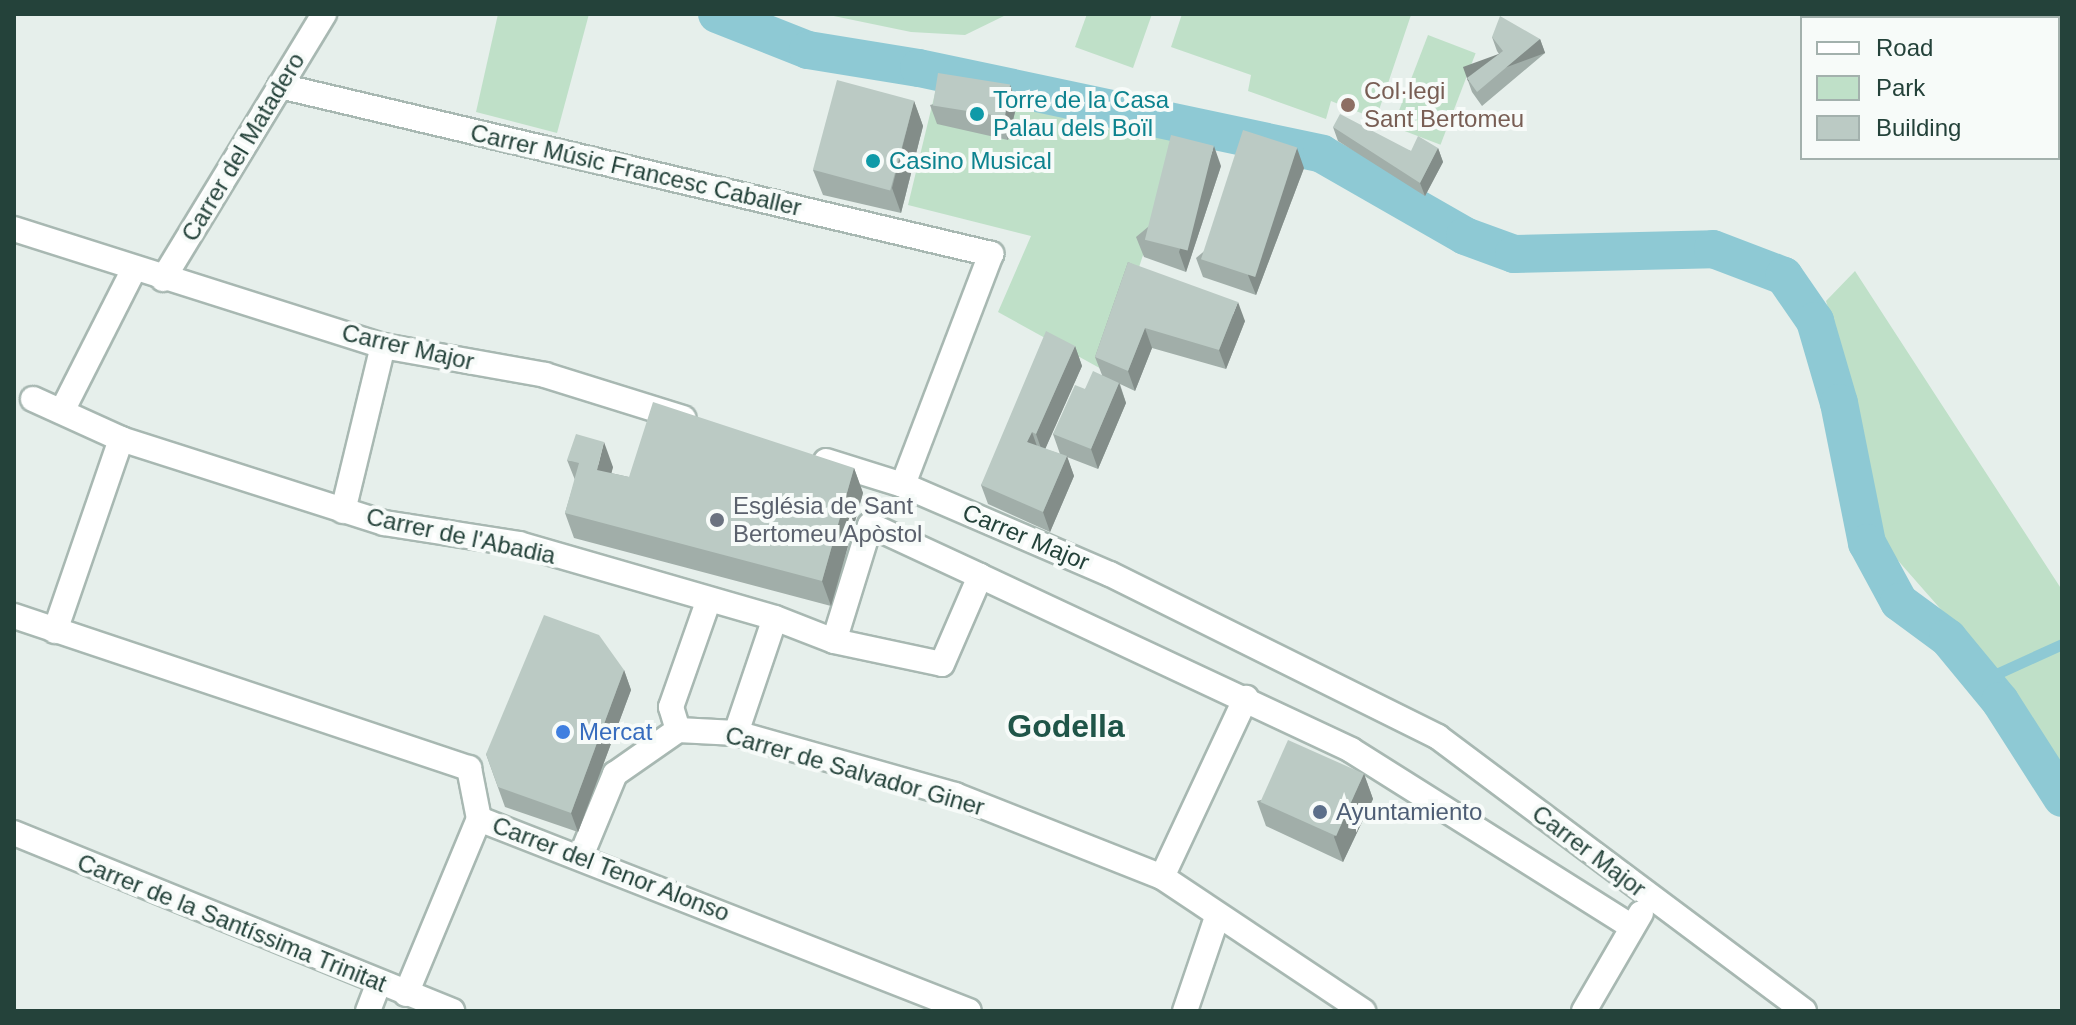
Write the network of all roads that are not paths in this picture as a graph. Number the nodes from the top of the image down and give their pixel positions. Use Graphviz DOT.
graph roads {
  1 [pos="324,14"];
  2 [pos="280,86"];
  3 [pos="14,229"];
  4 [pos="133,271"];
  5 [pos="163,279"];
  6 [pos="383,346"];
  7 [pos="33,399"];
  8 [pos="62,411"];
  9 [pos="711,426"];
  10 [pos="121,439"];
  11 [pos="802,454"];
  12 [pos="903,485"];
  13 [pos="343,511"];
  14 [pos="980,576"];
  15 [pos="708,602"];
  16 [pos="14,616"];
  17 [pos="775,618"];
  18 [pos="55,631"];
  19 [pos="834,641"];
  20 [pos="1246,698"];
  21 [pos="678,730"];
  22 [pos="736,733"];
  23 [pos="479,819"];
  24 [pos="14,833"];
  25 [pos="581,856"];
  26 [pos="1162,877"];
  27 [pos="1650,897"];
  28 [pos="1217,917"];
  29 [pos="1632,927"];
  30 [pos="379,983"];
  31 [pos="406,994"];
  32 [pos="368,1011"];
  33 [pos="452,1011"];
  34 [pos="969,1011"];
  35 [pos="1185,1011"];
  36 [pos="1363,1011"];
  37 [pos="1584,1011"];
  38 [pos="1804,1011"];
  1 -- 2 [label="street, Carrer del Matadero"];
  2 -- 5 [label="street, Carrer del Matadero"];
  2 -- 12 [label="street, Carrer Músic Francesc Caballer"];
  3 -- 4 [label="street, Carrer Major"];
  4 -- 5 [label="street, Carrer Major"];
  4 -- 8 [label="street"];
  5 -- 6 [label="street, Carrer Major"];
  6 -- 9 [label="street, Carrer Major"];
  6 -- 13 [label="street"];
  7 -- 8 [label="street, Carrer de l'Abadia"];
  8 -- 10 [label="street, Carrer de l'Abadia"];
  10 -- 13 [label="street, Carrer de l'Abadia"];
  10 -- 18 [label="street"];
  11 -- 12 [label="street, Carrer Major"];
  12 -- 27 [label="street, Carrer Major"];
  13 -- 15 [label="street, Carrer de l'Abadia"];
  14 -- 19 [label="street, Carrer de l'Abadia"];
  14 -- 19 [label="street"];
  14 -- 20 [label="street"];
  15 -- 17 [label="street, Carrer de l'Abadia"];
  15 -- 21 [label="street"];
  16 -- 18 [label="street, Carrer del Tenor Alonso"];
  17 -- 19 [label="street, Carrer de l'Abadia"];
  17 -- 22 [label="street"];
  18 -- 23 [label="street, Carrer del Tenor Alonso"];
  20 -- 26 [label="street"];
  20 -- 29 [label="street"];
  21 -- 22 [label="street, Carrer de Salvador Giner"];
  21 -- 25 [label="street"];
  22 -- 26 [label="street, Carrer de Salvador Giner"];
  23 -- 25 [label="street, Carrer del Tenor Alonso"];
  23 -- 31 [label="street"];
  24 -- 30 [label="street, Carrer de la Santíssima Trinitat"];
  25 -- 34 [label="street, Carrer del Tenor Alonso"];
  26 -- 28 [label="street, Carrer de Salvador Giner"];
  27 -- 29 [label="street"];
  27 -- 38 [label="street, Carrer Major"];
  28 -- 35 [label="street"];
  28 -- 36 [label="street, Carrer de Salvador Giner"];
  29 -- 37 [label="street"];
  30 -- 31 [label="street, Carrer de la Santíssima Trinitat"];
  30 -- 32 [label="street"];
  31 -- 33 [label="street, Carrer de la Santíssima Trinitat"];
}
